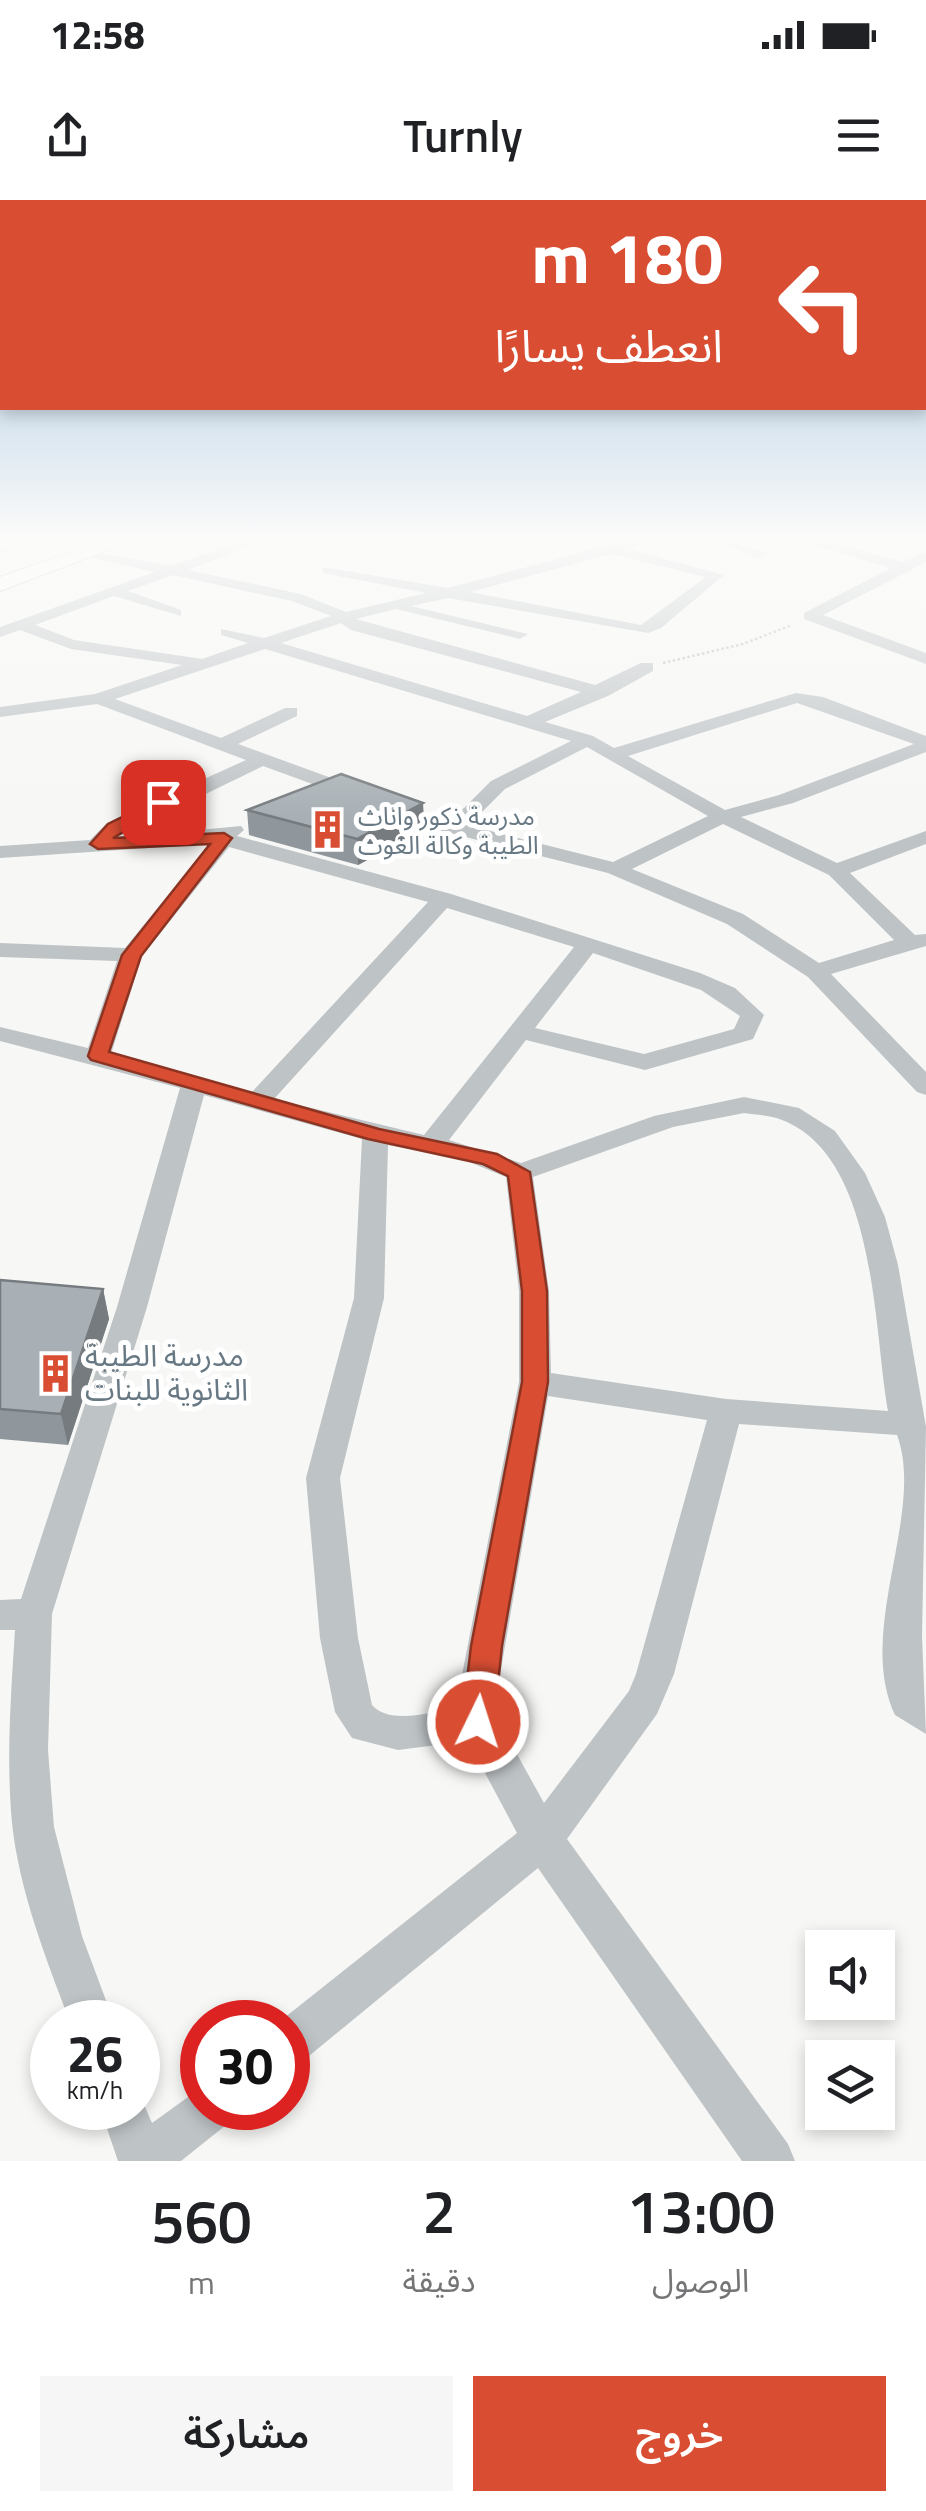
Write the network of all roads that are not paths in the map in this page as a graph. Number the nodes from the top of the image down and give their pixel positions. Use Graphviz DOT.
graph roads {
  1 [pos="38,633"];
  2 [pos="228,633"];
  3 [pos="295,633"];
  4 [pos="379,633"];
  5 [pos="513,633"];
  6 [pos="523,633"];
  7 [pos="856,633"];
  8 [pos="520,634"];
  9 [pos="260,644"];
  10 [pos="472,656"];
  11 [pos="926,658"];
  12 [pos="203,664"];
  13 [pos="647,667"];
  14 [pos="602,692"];
  15 [pos="98,699"];
  16 [pos="0,712"];
  17 [pos="291,712"];
  18 [pos="532,721"];
  19 [pos="587,740"];
  20 [pos="926,744"];
  21 [pos="220,746"];
  22 [pos="614,754"];
  23 [pos="258,761"];
  24 [pos="338,790"];
  25 [pos="303,803"];
  26 [pos="724,816"];
  27 [pos="251,823"];
  28 [pos="445,826"];
  29 [pos="926,837"];
  30 [pos="220,838"];
  31 [pos="98,844"];
  32 [pos="0,852"];
  33 [pos="615,869"];
  34 [pos="836,870"];
  35 [pos="444,899"];
  36 [pos="918,941"];
  37 [pos="588,944"];
  38 [pos="0,950"];
  39 [pos="132,955"];
  40 [pos="816,972"];
  41 [pos="519,1031"];
  42 [pos="0,1034"];
  43 [pos="98,1056"];
  44 [pos="922,1076"];
  45 [pos="196,1082"];
  46 [pos="257,1102"];
  47 [pos="376,1134"];
  48 [pos="429,1147"];
  49 [pos="519,1172"];
  50 [pos="94,1304"];
  51 [pos="132,1307"];
  52 [pos="535,1382"];
  53 [pos="726,1411"];
  54 [pos="906,1424"];
  55 [pos="924,1472"];
  56 [pos="17,1614"];
  57 [pos="926,1717"];
  58 [pos="478,1722"];
  59 [pos="542,1839"];
  60 [pos="84,2000"];
  61 [pos="310,2026"];
  62 [pos="131,2130"];
  63 [pos="182,2130"];
  64 [pos="143,2161"];
  65 [pos="770,2161"];
  1 -- 12 [label="street"];
  2 -- 9 [label="street"];
  3 -- 9 [label="street"];
  4 -- 10 [label="street"];
  5 -- 8 [label="street"];
  6 -- 8 [label="street"];
  7 -- 11 [label="street"];
  8 -- 10 [label="street"];
  9 -- 12 [label="street"];
  9 -- 18 [label="street"];
  10 -- 14 [label="street"];
  12 -- 15 [label="street"];
  13 -- 14 [label="street"];
  14 -- 18 [label="street"];
  15 -- 16 [label="street"];
  15 -- 21 [label="street"];
  17 -- 21 [label="street"];
  18 -- 19 [label="street"];
  19 -- 22 [label="street"];
  19 -- 28 [label="street"];
  20 -- 22 [label="street"];
  20 -- 26 [label="street"];
  21 -- 23 [label="street"];
  22 -- 26 [label="street"];
  23 -- 24 [label="street"];
  23 -- 31 [label="street"];
  24 -- 25 [label="street"];
  24 -- 28 [label="street"];
  26 -- 33 [label="street"];
  26 -- 34 [label="street"];
  27 -- 30 [label="street"];
  28 -- 33 [label="street"];
  29 -- 34 [label="street"];
  30 -- 31 [label="street"];
  30 -- 35 [label="street"];
  30 -- 39 [label="street"];
  31 -- 32 [label="street"];
  33 -- 40 [label="street"];
  34 -- 36 [label="street"];
  35 -- 37 [label="street"];
  35 -- 46 [label="street"];
  36 -- 40 [label="street"];
  37 -- 41 [label="street"];
  37 -- 41 [label="street"];
  38 -- 39 [label="street"];
  39 -- 43 [label="street"];
  40 -- 44 [label="street"];
  41 -- 48 [label="street"];
  42 -- 43 [label="street"];
  43 -- 45 [label="street"];
  45 -- 46 [label="street"];
  45 -- 51 [label="street"];
  46 -- 47 [label="street"];
  47 -- 48 [label="street"];
  47 -- 58 [label="street"];
  48 -- 49 [label="street"];
  49 -- 52 [label="street"];
  49 -- 54 [label="street"];
  50 -- 51 [label="street"];
  51 -- 56 [label="street"];
  52 -- 53 [label="street"];
  52 -- 58 [label="street"];
  53 -- 54 [label="street"];
  53 -- 59 [label="street"];
  54 -- 55 [label="street"];
  55 -- 57 [label="street"];
  56 -- 60 [label="street"];
  58 -- 59 [label="street"];
  59 -- 61 [label="street"];
  59 -- 65 [label="street"];
  62 -- 64 [label="street"];
  63 -- 64 [label="street"];
}
